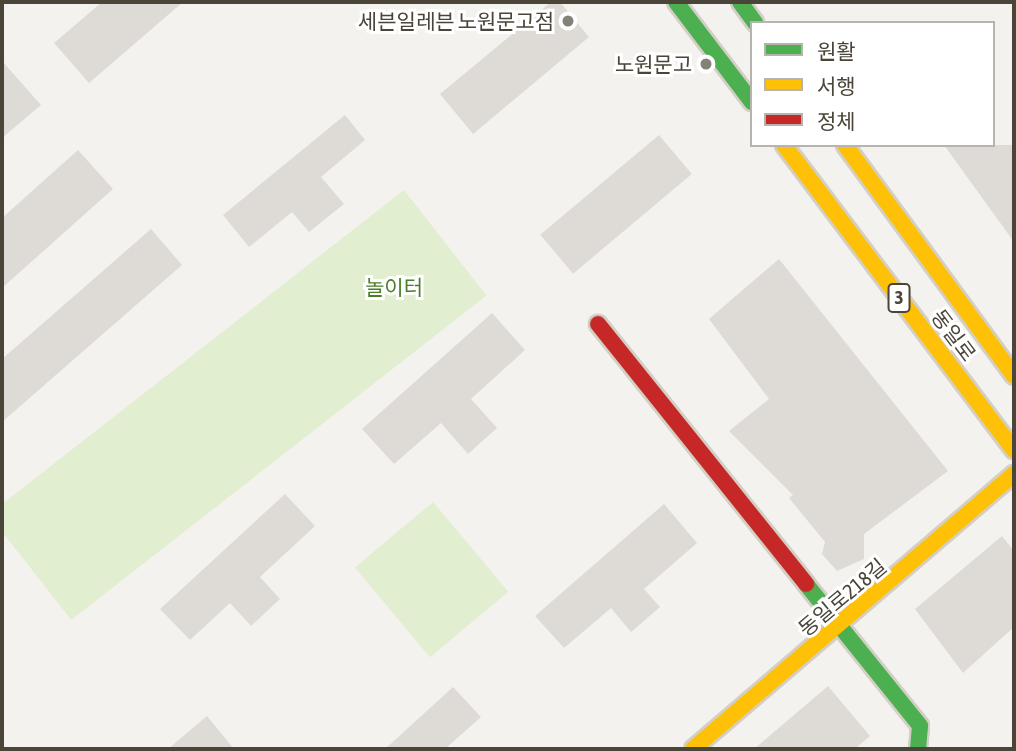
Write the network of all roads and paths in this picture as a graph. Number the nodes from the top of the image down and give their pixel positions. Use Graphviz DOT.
graph roads {
  1 [pos="676,2"];
  2 [pos="740,2"];
  3 [pos="754,21"];
  4 [pos="750,99"];
  5 [pos="786,147"];
  6 [pos="846,147"];
  7 [pos="598,324"];
  8 [pos="1014,376"];
  9 [pos="1014,450"];
  10 [pos="1014,474"];
  11 [pos="840,627"];
  12 [pos="693,749"];
  13 [pos="918,749"];
  1 -- 4 [label="street"];
  2 -- 3 [label="street"];
  5 -- 9 [label="street, 동일로 / 3"];
  6 -- 8 [label="street, 동일로 / 3"];
  7 -- 11 [label="street"];
  10 -- 11 [label="street, 동일로218길"];
  11 -- 12 [label="street, 동일로218길"];
  11 -- 13 [label="street"];
}
